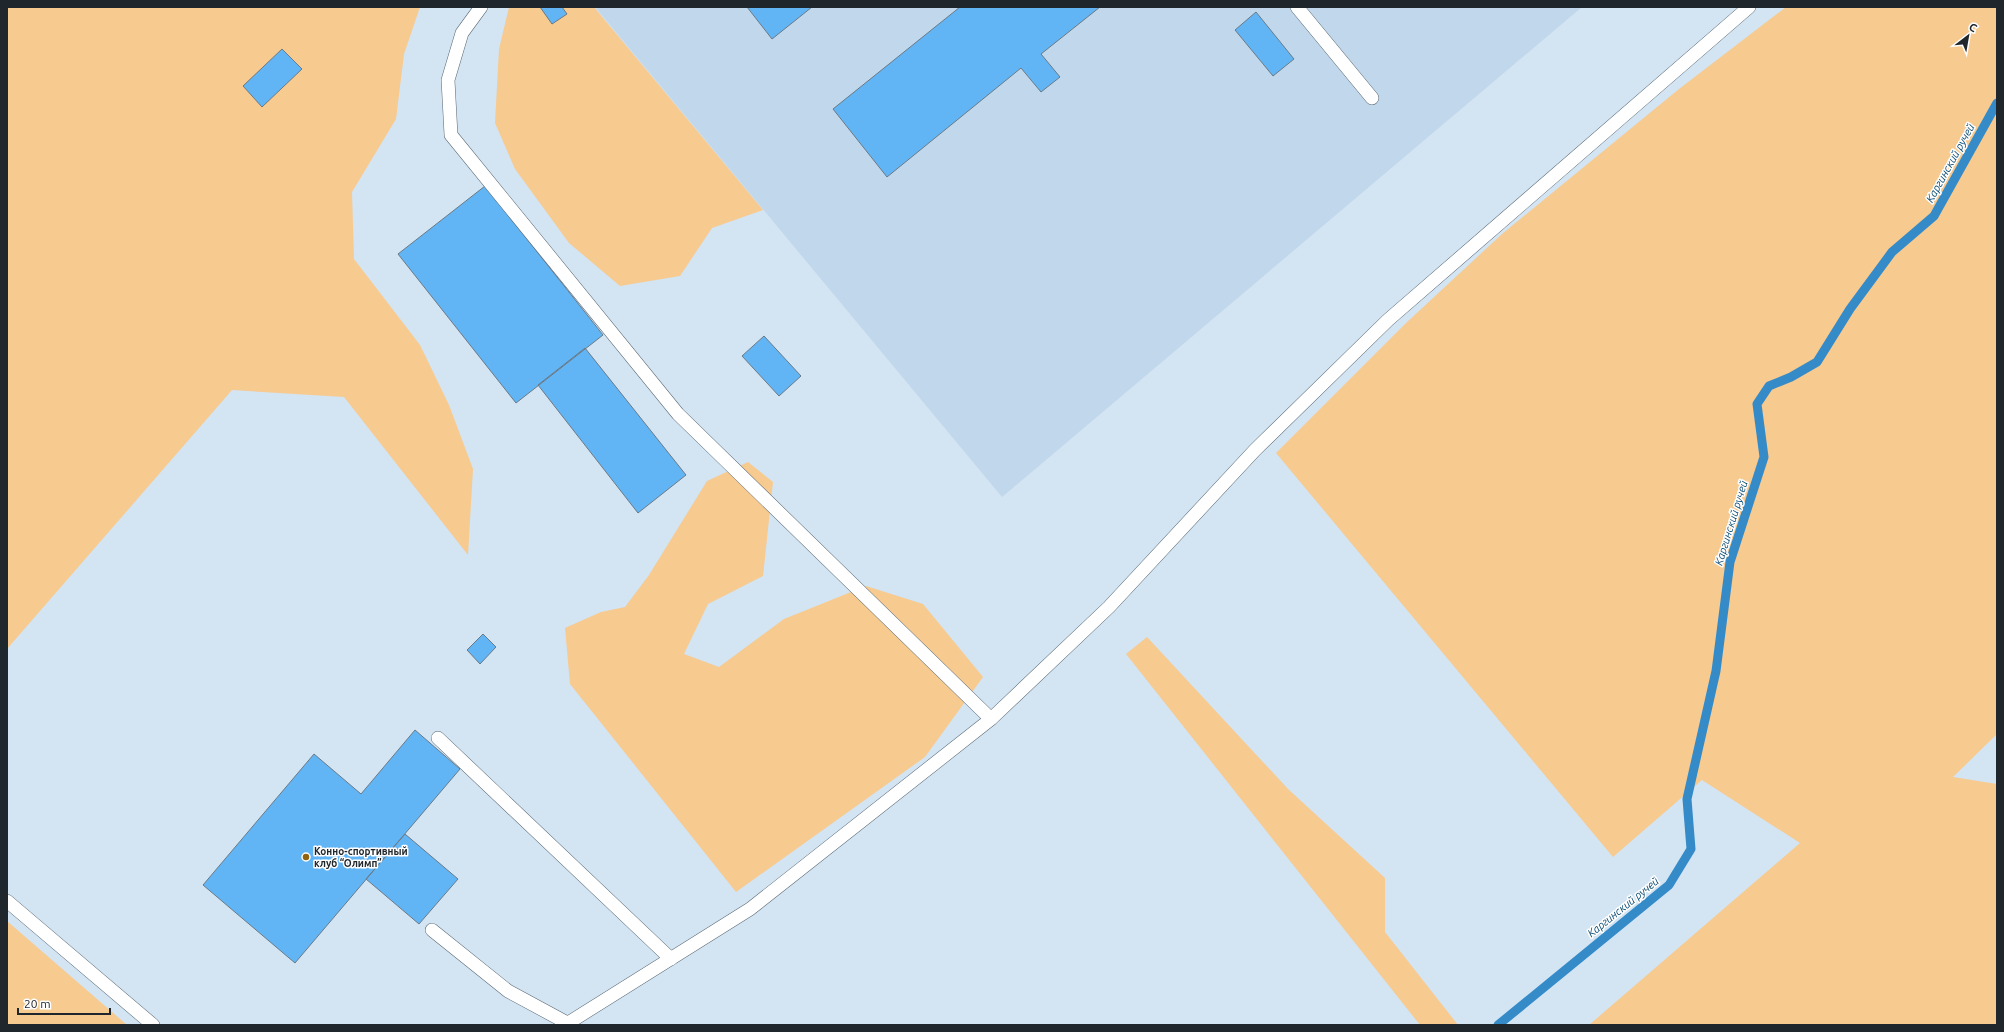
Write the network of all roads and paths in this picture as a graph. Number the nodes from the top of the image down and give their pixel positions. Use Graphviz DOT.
graph roads {
  1 [pos="481,7"];
  2 [pos="1297,7"];
  3 [pos="1749,7"];
  4 [pos="1372,98"];
  5 [pos="991,719"];
  6 [pos="438,738"];
  7 [pos="7,901"];
  8 [pos="432,930"];
  9 [pos="671,959"];
  10 [pos="567,1024"];
  11 [pos="153,1025"];
  1 -- 5 [label="lane"];
  2 -- 4 [label="lane"];
  3 -- 5 [label="lane"];
  5 -- 9 [label="lane"];
  6 -- 9 [label="lane"];
  7 -- 11 [label="lane"];
  8 -- 10 [label="lane"];
  9 -- 10 [label="lane"];
}
